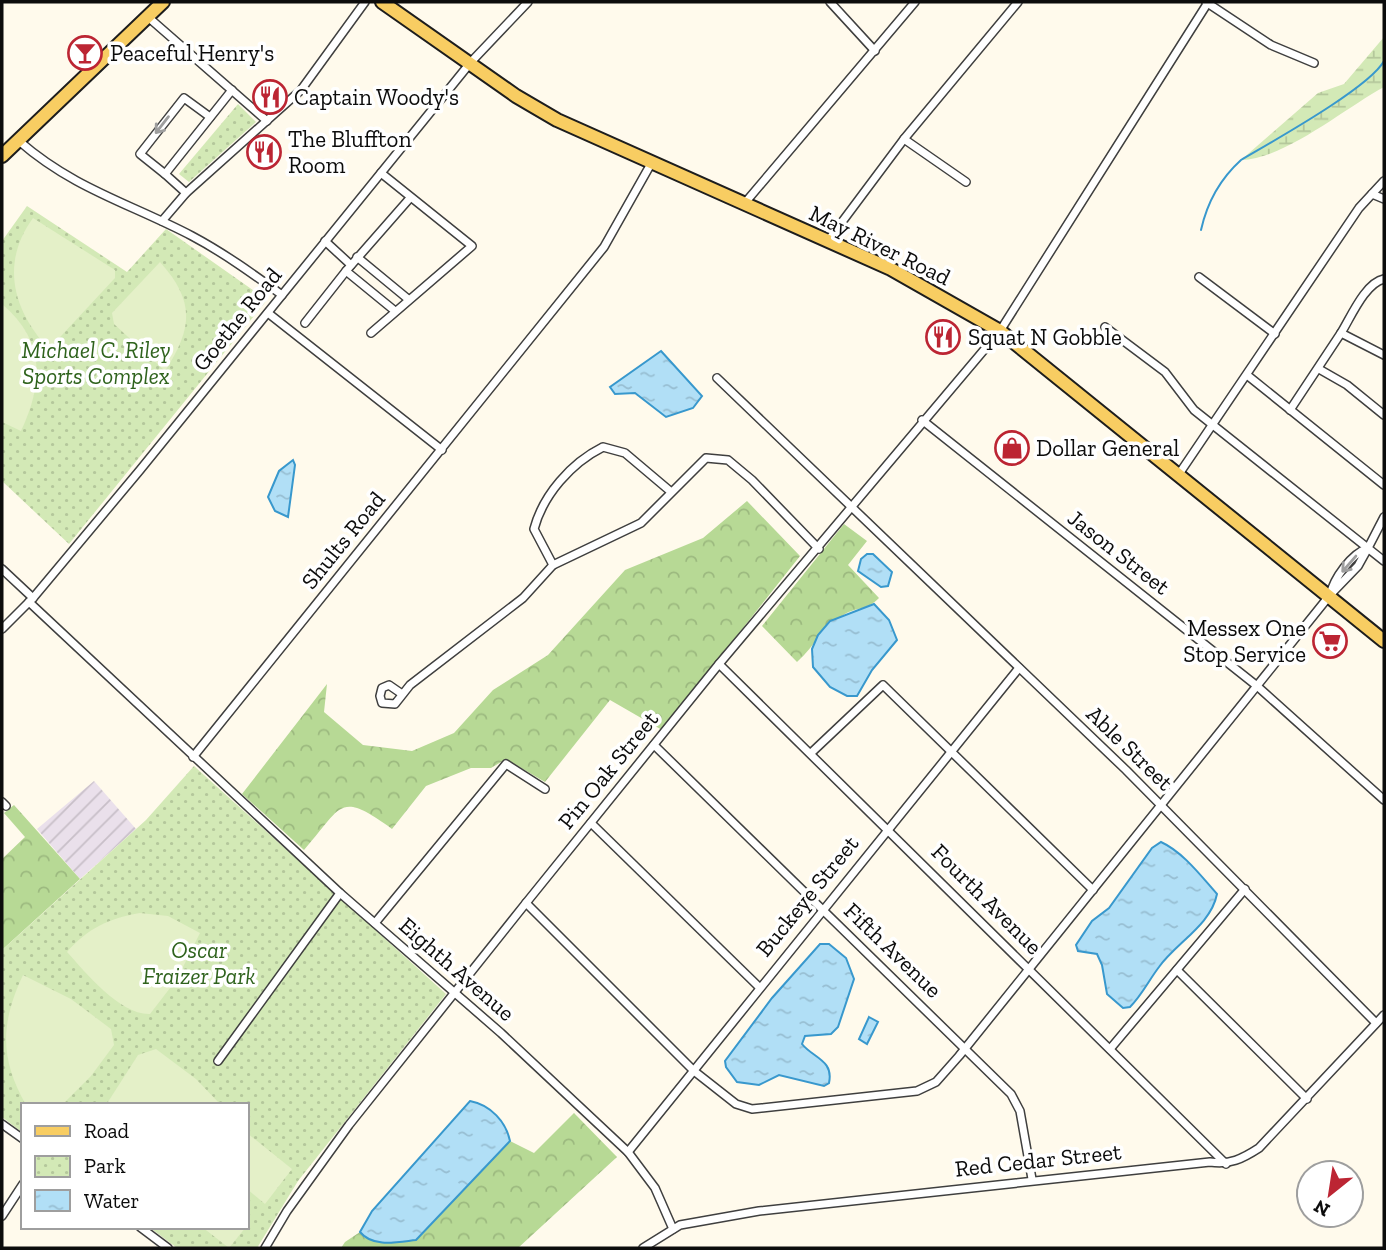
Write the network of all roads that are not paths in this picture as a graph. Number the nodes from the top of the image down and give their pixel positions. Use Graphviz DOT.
graph roads {
  1 [pos="163,2"];
  2 [pos="365,2"];
  3 [pos="383,2"];
  4 [pos="528,2"];
  5 [pos="830,2"];
  6 [pos="915,2"];
  7 [pos="1018,2"];
  8 [pos="1206,3"];
  9 [pos="148,16"];
  10 [pos="875,51"];
  11 [pos="471,62"];
  12 [pos="1314,63"];
  13 [pos="232,90"];
  14 [pos="210,117"];
  15 [pos="267,121"];
  16 [pos="904,139"];
  17 [pos="19,141"];
  18 [pos="2,156"];
  19 [pos="652,162"];
  20 [pos="381,173"];
  21 [pos="165,174"];
  22 [pos="967,181"];
  23 [pos="1384,181"];
  24 [pos="186,193"];
  25 [pos="1372,194"];
  26 [pos="410,198"];
  27 [pos="1384,199"];
  28 [pos="744,205"];
  29 [pos="162,221"];
  30 [pos="325,241"];
  31 [pos="827,242"];
  32 [pos="357,257"];
  33 [pos="348,268"];
  34 [pos="1199,277"];
  35 [pos="1384,279"];
  36 [pos="282,295"];
  37 [pos="408,299"];
  38 [pos="395,311"];
  39 [pos="268,313"];
  40 [pos="305,323"];
  41 [pos="1105,327"];
  42 [pos="1000,331"];
  43 [pos="371,333"];
  44 [pos="1341,333"];
  45 [pos="1275,334"];
  46 [pos="1384,355"];
  47 [pos="1319,369"];
  48 [pos="1247,376"];
  49 [pos="717,378"];
  50 [pos="1290,410"];
  51 [pos="1384,415"];
  52 [pos="922,420"];
  53 [pos="1213,425"];
  54 [pos="442,450"];
  55 [pos="1179,474"];
  56 [pos="1384,485"];
  57 [pos="670,491"];
  58 [pos="851,507"];
  59 [pos="1384,516"];
  60 [pos="819,548"];
  61 [pos="1368,548"];
  62 [pos="1384,561"];
  63 [pos="553,565"];
  64 [pos="2,569"];
  65 [pos="1330,595"];
  66 [pos="31,600"];
  67 [pos="2,629"];
  68 [pos="1384,642"];
  69 [pos="719,664"];
  70 [pos="1019,668"];
  71 [pos="1257,686"];
  72 [pos="402,694"];
  73 [pos="654,745"];
  74 [pos="952,749"];
  75 [pos="811,753"];
  76 [pos="193,757"];
  77 [pos="545,789"];
  78 [pos="1384,800"];
  79 [pos="1162,806"];
  80 [pos="590,823"];
  81 [pos="888,828"];
  82 [pos="1245,889"];
  83 [pos="1093,890"];
  84 [pos="340,892"];
  85 [pos="526,903"];
  86 [pos="823,908"];
  87 [pos="375,923"];
  88 [pos="1030,968"];
  89 [pos="1177,970"];
  90 [pos="759,987"];
  91 [pos="456,994"];
  92 [pos="1384,1015"];
  93 [pos="1376,1023"];
  94 [pos="966,1047"];
  95 [pos="1110,1049"];
  96 [pos="218,1061"];
  97 [pos="694,1071"];
  98 [pos="1307,1098"];
  99 [pos="2,1124"];
  100 [pos="21,1138"];
  101 [pos="628,1152"];
  102 [pos="1226,1164"];
  103 [pos="1032,1179"];
  104 [pos="21,1187"];
  105 [pos="2,1216"];
  106 [pos="143,1229"];
  107 [pos="673,1229"];
  108 [pos="168,1248"];
  109 [pos="265,1248"];
  110 [pos="643,1248"];
  1 -- 9 [label="main road"];
  2 -- 15 [label="street"];
  3 -- 11 [label="main road, May River Road"];
  4 -- 11 [label="street, Goethe Road"];
  5 -- 10 [label="street"];
  6 -- 10 [label="street"];
  7 -- 16 [label="street"];
  8 -- 12 [label="street"];
  8 -- 42 [label="street, Pin Oak Street"];
  9 -- 13 [label="street"];
  9 -- 17 [label="main road"];
  10 -- 28 [label="street"];
  11 -- 19 [label="main road, May River Road"];
  11 -- 20 [label="street, Goethe Road"];
  13 -- 14 [label="street"];
  13 -- 15 [label="street"];
  14 -- 21 [label="street"];
  14 -- 21 [label="street, one-way"];
  15 -- 24 [label="street"];
  16 -- 22 [label="street"];
  16 -- 31 [label="street"];
  17 -- 18 [label="main road"];
  17 -- 29 [label="street"];
  19 -- 28 [label="main road, May River Road"];
  19 -- 54 [label="street, Shults Road"];
  20 -- 26 [label="street"];
  20 -- 30 [label="street, Goethe Road"];
  21 -- 24 [label="street"];
  23 -- 25 [label="street"];
  24 -- 29 [label="street"];
  25 -- 27 [label="street"];
  25 -- 45 [label="street"];
  26 -- 32 [label="street"];
  26 -- 37 [label="street"];
  28 -- 31 [label="main road, May River Road"];
  29 -- 36 [label="street"];
  30 -- 33 [label="street"];
  30 -- 36 [label="street, Goethe Road"];
  31 -- 42 [label="main road, May River Road"];
  32 -- 33 [label="street"];
  32 -- 37 [label="street"];
  33 -- 38 [label="street"];
  33 -- 40 [label="street"];
  34 -- 45 [label="street"];
  35 -- 44 [label="street"];
  36 -- 39 [label="street, Goethe Road"];
  37 -- 38 [label="street"];
  38 -- 43 [label="street"];
  39 -- 54 [label="street"];
  39 -- 66 [label="street, Goethe Road"];
  41 -- 53 [label="street"];
  42 -- 52 [label="street, Pin Oak Street"];
  42 -- 55 [label="main road, May River Road"];
  44 -- 46 [label="street"];
  44 -- 47 [label="street"];
  45 -- 48 [label="street"];
  47 -- 50 [label="street"];
  47 -- 51 [label="street"];
  48 -- 50 [label="street"];
  48 -- 53 [label="street"];
  49 -- 58 [label="street, Able Street"];
  50 -- 56 [label="street"];
  52 -- 58 [label="street, Pin Oak Street"];
  52 -- 71 [label="street, Jason Street"];
  53 -- 55 [label="street"];
  53 -- 61 [label="street"];
  54 -- 76 [label="street, Shults Road"];
  55 -- 65 [label="main road, May River Road"];
  57 -- 60 [label="street"];
  57 -- 63 [label="street"];
  57 -- 63 [label="street"];
  58 -- 60 [label="street, Pin Oak Street"];
  58 -- 70 [label="street, Able Street"];
  59 -- 61 [label="street"];
  60 -- 69 [label="street, Pin Oak Street"];
  61 -- 62 [label="street"];
  61 -- 65 [label="street"];
  63 -- 72 [label="street"];
  64 -- 66 [label="street"];
  65 -- 68 [label="main road, May River Road"];
  65 -- 71 [label="street"];
  66 -- 67 [label="street, Goethe Road"];
  66 -- 76 [label="street"];
  69 -- 73 [label="street, Pin Oak Street"];
  69 -- 75 [label="street, Fourth Avenue"];
  70 -- 74 [label="street, Buckeye Street"];
  70 -- 79 [label="street, Able Street"];
  71 -- 78 [label="street, Jason Street"];
  71 -- 79 [label="street"];
  73 -- 80 [label="street, Pin Oak Street"];
  73 -- 86 [label="street, Fifth Avenue"];
  74 -- 75 [label="street"];
  74 -- 81 [label="street, Buckeye Street"];
  74 -- 83 [label="street"];
  75 -- 81 [label="street, Fourth Avenue"];
  76 -- 84 [label="street, Eighth Avenue"];
  77 -- 87 [label="street"];
  79 -- 82 [label="street, Able Street"];
  79 -- 83 [label="street"];
  80 -- 85 [label="street, Pin Oak Street"];
  80 -- 90 [label="street"];
  81 -- 86 [label="street, Buckeye Street"];
  81 -- 88 [label="street, Fourth Avenue"];
  82 -- 89 [label="street"];
  82 -- 93 [label="street, Able Street"];
  83 -- 88 [label="street"];
  84 -- 87 [label="street, Eighth Avenue"];
  84 -- 96 [label="street"];
  85 -- 91 [label="street, Pin Oak Street"];
  85 -- 97 [label="street"];
  86 -- 90 [label="street, Buckeye Street"];
  86 -- 94 [label="street, Fifth Avenue"];
  87 -- 91 [label="street, Eighth Avenue"];
  88 -- 94 [label="street"];
  88 -- 95 [label="street, Fourth Avenue"];
  89 -- 95 [label="street"];
  89 -- 98 [label="street"];
  90 -- 97 [label="street, Buckeye Street"];
  91 -- 101 [label="street, Eighth Avenue"];
  91 -- 109 [label="street, Pin Oak Street"];
  92 -- 93 [label="street, Red Cedar Street"];
  93 -- 98 [label="street, Red Cedar Street"];
  94 -- 97 [label="street"];
  94 -- 103 [label="street, Fifth Avenue"];
  95 -- 102 [label="street, Fourth Avenue"];
  97 -- 101 [label="street, Buckeye Street"];
  98 -- 102 [label="street, Red Cedar Street"];
  99 -- 100 [label="street"];
  101 -- 107 [label="street, Eighth Avenue"];
  102 -- 103 [label="street, Red Cedar Street"];
  103 -- 107 [label="street, Red Cedar Street"];
  104 -- 105 [label="street"];
  106 -- 108 [label="street"];
  107 -- 110 [label="street, Red Cedar Street"];
}
